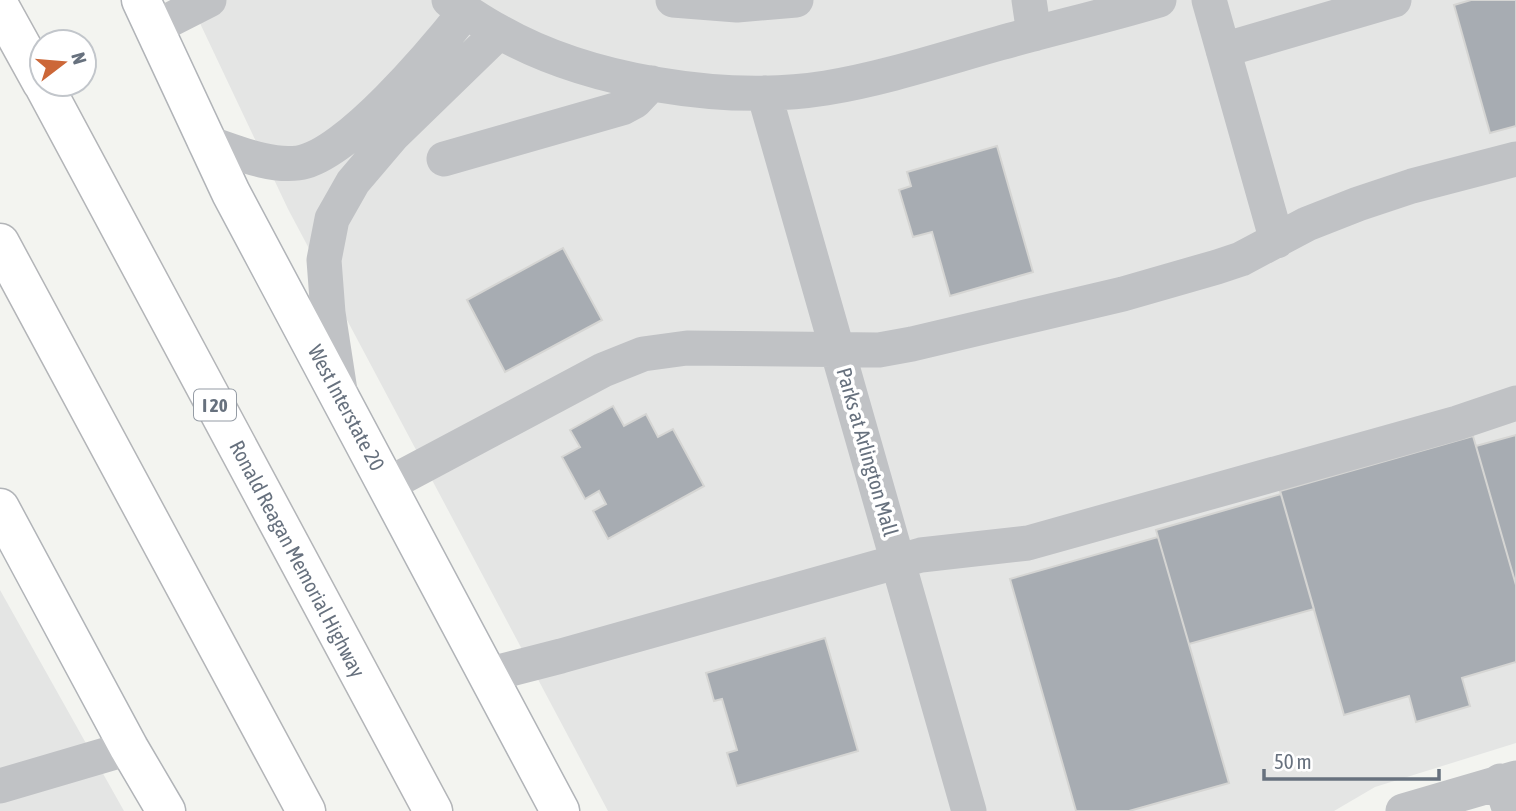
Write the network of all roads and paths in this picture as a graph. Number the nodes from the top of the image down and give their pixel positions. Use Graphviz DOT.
graph roads {
  1 [pos="209,0"];
  2 [pos="673,0"];
  3 [pos="796,0"];
  4 [pos="1158,0"];
  5 [pos="1209,0"];
  6 [pos="1394,0"];
  7 [pos="457,6"];
  8 [pos="0,7"];
  9 [pos="148,14"];
  10 [pos="1032,17"];
  11 [pos="499,32"];
  12 [pos="1223,50"];
  13 [pos="28,58"];
  14 [pos="652,83"];
  15 [pos="764,93"];
  16 [pos="50,98"];
  17 [pos="205,142"];
  18 [pos="444,159"];
  19 [pos="1516,159"];
  20 [pos="1277,241"];
  21 [pos="0,243"];
  22 [pos="14,286"];
  23 [pos="838,350"];
  24 [pos="342,401"];
  25 [pos="1516,403"];
  26 [pos="387,485"];
  27 [pos="0,508"];
  28 [pos="898,561"];
  29 [pos="487,675"];
  30 [pos="129,748"];
  31 [pos="0,786"];
  32 [pos="1508,790"];
  33 [pos="166,811"];
  34 [pos="306,811"];
  35 [pos="433,811"];
  36 [pos="560,811"];
  37 [pos="970,811"];
  38 [pos="1403,811"];
  1 -- 9 [label="street"];
  2 -- 3 [label="street"];
  4 -- 10 [label="street"];
  5 -- 12 [label="street"];
  6 -- 12 [label="street"];
  7 -- 11 [label="street"];
  7 -- 17 [label="street"];
  8 -- 13 [label="main road, Ronald Reagan Memorial Highway / I 20"];
  9 -- 17 [label="main road, West Interstate 20"];
  10 -- 15 [label="street"];
  11 -- 14 [label="street"];
  11 -- 24 [label="street"];
  12 -- 20 [label="street"];
  14 -- 15 [label="street"];
  14 -- 18 [label="street"];
  15 -- 23 [label="street, Parks at Arlington Mall"];
  16 -- 35 [label="main road, Ronald Reagan Memorial Highway / I 20"];
  17 -- 24 [label="main road, West Interstate 20"];
  19 -- 20 [label="street"];
  20 -- 23 [label="street"];
  21 -- 22 [label="main road"];
  22 -- 34 [label="main road"];
  23 -- 26 [label="street"];
  23 -- 28 [label="street, Parks at Arlington Mall"];
  24 -- 26 [label="main road, West Interstate 20"];
  25 -- 28 [label="street"];
  26 -- 29 [label="main road, West Interstate 20"];
  27 -- 30 [label="main road"];
  28 -- 29 [label="street"];
  28 -- 37 [label="street, Parks at Arlington Mall"];
  29 -- 36 [label="main road, West Interstate 20"];
  30 -- 31 [label="street"];
  30 -- 33 [label="main road"];
  32 -- 38 [label="street"];
}
